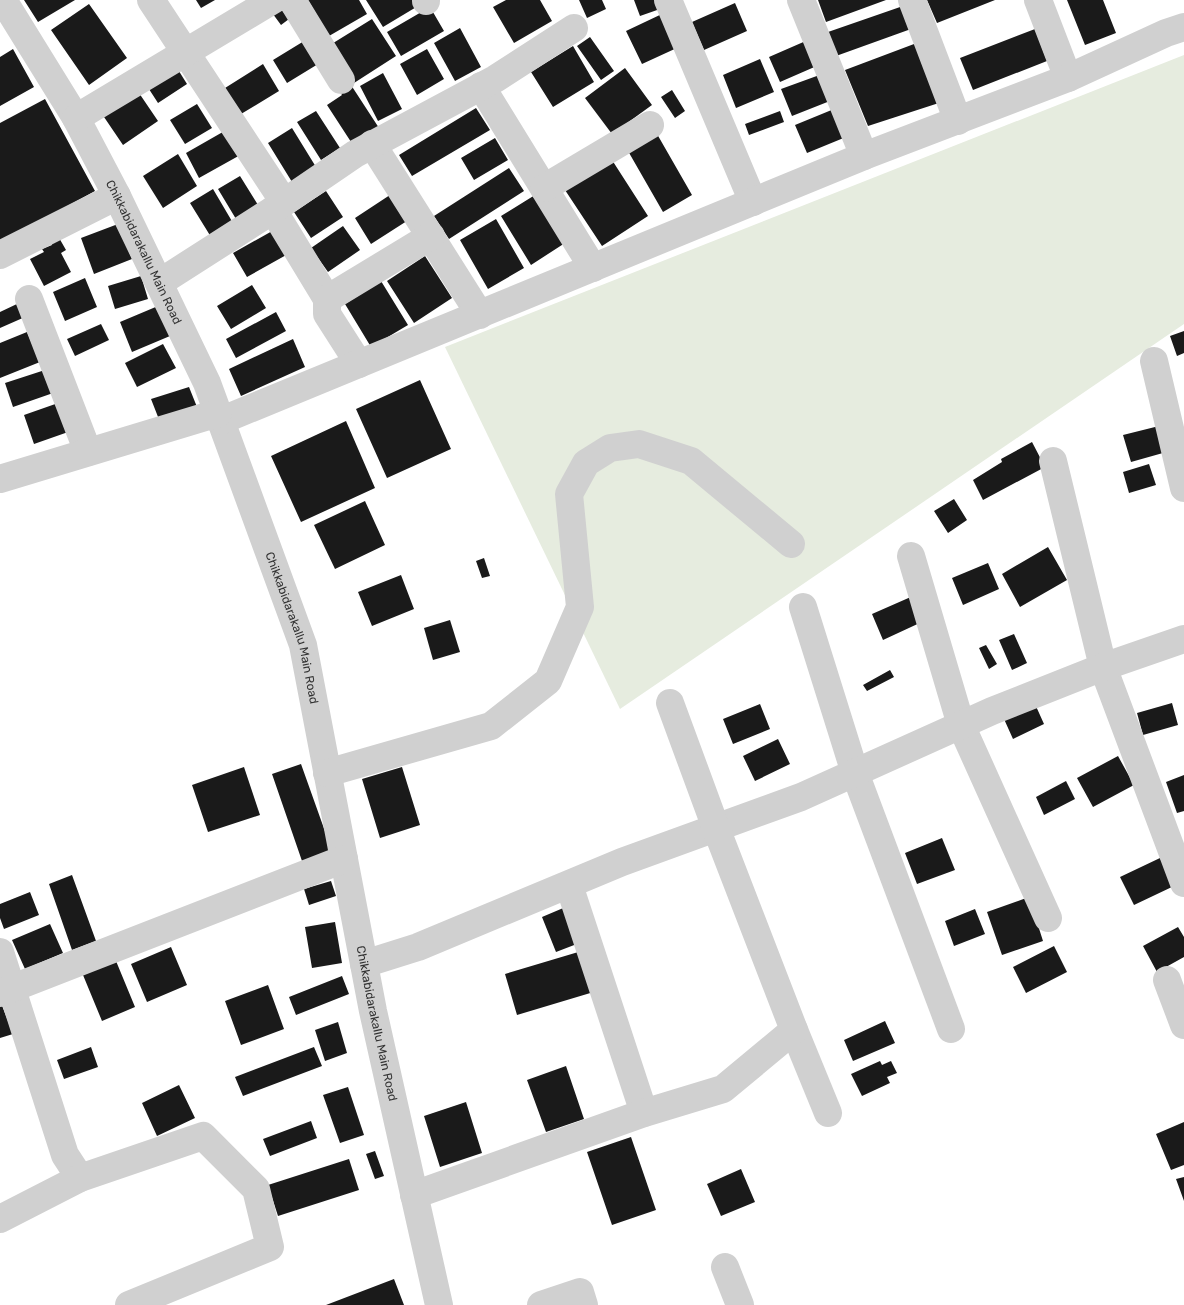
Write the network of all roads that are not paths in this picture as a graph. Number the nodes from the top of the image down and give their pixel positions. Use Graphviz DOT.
graph roads {
  1 [pos="3,0"];
  2 [pos="151,0"];
  3 [pos="272,0"];
  4 [pos="292,0"];
  5 [pos="668,0"];
  6 [pos="801,0"];
  7 [pos="912,0"];
  8 [pos="1038,0"];
  9 [pos="1184,27"];
  10 [pos="574,28"];
  11 [pos="11,36"];
  12 [pos="185,52"];
  13 [pos="1068,78"];
  14 [pos="341,80"];
  15 [pos="481,86"];
  16 [pos="76,118"];
  17 [pos="958,121"];
  18 [pos="650,125"];
  19 [pos="372,144"];
  20 [pos="864,156"];
  21 [pos="544,188"];
  22 [pos="117,196"];
  23 [pos="753,202"];
  24 [pos="279,206"];
  25 [pos="431,236"];
  26 [pos="0,255"];
  27 [pos="593,268"];
  28 [pos="159,283"];
  29 [pos="327,298"];
  30 [pos="29,299"];
  31 [pos="480,315"];
  32 [pos="1154,361"];
  33 [pos="359,364"];
  34 [pos="219,417"];
  35 [pos="88,452"];
  36 [pos="1053,461"];
  37 [pos="0,479"];
  38 [pos="1184,488"];
  39 [pos="791,544"];
  40 [pos="910,556"];
  41 [pos="803,606"];
  42 [pos="1184,639"];
  43 [pos="1104,667"];
  44 [pos="670,703"];
  45 [pos="961,726"];
  46 [pos="327,773"];
  47 [pos="855,773"];
  48 [pos="716,828"];
  49 [pos="344,859"];
  50 [pos="1184,882"];
  51 [pos="569,885"];
  52 [pos="1048,918"];
  53 [pos="0,952"];
  54 [pos="364,964"];
  55 [pos="1167,980"];
  56 [pos="6,991"];
  57 [pos="1184,1025"];
  58 [pos="951,1029"];
  59 [pos="794,1030"];
  60 [pos="644,1112"];
  61 [pos="828,1113"];
  62 [pos="80,1178"];
  63 [pos="414,1195"];
  64 [pos="0,1220"];
  65 [pos="725,1267"];
  66 [pos="129,1305"];
  67 [pos="439,1305"];
  68 [pos="541,1305"];
  69 [pos="584,1305"];
  70 [pos="740,1305"];
  1 -- 11 [label="street, Chikkabidarakallu Main Road"];
  2 -- 12 [label="street"];
  3 -- 12 [label="street"];
  4 -- 14 [label="street"];
  5 -- 23 [label="street"];
  6 -- 20 [label="street"];
  7 -- 17 [label="street"];
  8 -- 13 [label="street"];
  9 -- 13 [label="street"];
  10 -- 15 [label="street"];
  11 -- 16 [label="street, Chikkabidarakallu Main Road"];
  12 -- 16 [label="street"];
  12 -- 24 [label="street"];
  13 -- 17 [label="street"];
  15 -- 19 [label="street"];
  15 -- 21 [label="street"];
  16 -- 22 [label="street, Chikkabidarakallu Main Road"];
  17 -- 20 [label="street"];
  18 -- 21 [label="street"];
  19 -- 24 [label="street"];
  19 -- 25 [label="street"];
  20 -- 23 [label="street"];
  21 -- 27 [label="street"];
  22 -- 26 [label="street"];
  22 -- 28 [label="street, Chikkabidarakallu Main Road"];
  23 -- 27 [label="street"];
  24 -- 28 [label="street"];
  24 -- 29 [label="street"];
  25 -- 29 [label="street"];
  25 -- 31 [label="street"];
  27 -- 31 [label="street"];
  28 -- 34 [label="street, Chikkabidarakallu Main Road"];
  29 -- 33 [label="street"];
  30 -- 35 [label="street"];
  31 -- 33 [label="street"];
  32 -- 38 [label="street"];
  33 -- 34 [label="street"];
  34 -- 35 [label="street"];
  34 -- 46 [label="street, Chikkabidarakallu Main Road"];
  35 -- 37 [label="street"];
  36 -- 43 [label="street"];
  39 -- 46 [label="street"];
  40 -- 45 [label="street"];
  41 -- 47 [label="street"];
  42 -- 43 [label="street"];
  43 -- 45 [label="street"];
  43 -- 50 [label="street"];
  44 -- 48 [label="street"];
  45 -- 47 [label="street"];
  45 -- 52 [label="street"];
  46 -- 49 [label="street, Chikkabidarakallu Main Road"];
  47 -- 48 [label="street"];
  47 -- 58 [label="street"];
  48 -- 51 [label="street"];
  48 -- 59 [label="street"];
  49 -- 54 [label="street, Chikkabidarakallu Main Road"];
  49 -- 56 [label="street"];
  51 -- 54 [label="street"];
  51 -- 60 [label="street"];
  53 -- 56 [label="street"];
  54 -- 63 [label="street, Chikkabidarakallu Main Road"];
  55 -- 57 [label="street"];
  56 -- 62 [label="street"];
  59 -- 60 [label="street"];
  59 -- 61 [label="street"];
  60 -- 63 [label="street"];
  62 -- 64 [label="street"];
  62 -- 66 [label="street"];
  63 -- 67 [label="street, Chikkabidarakallu Main Road"];
  65 -- 70 [label="street"];
  68 -- 69 [label="street"];
}
